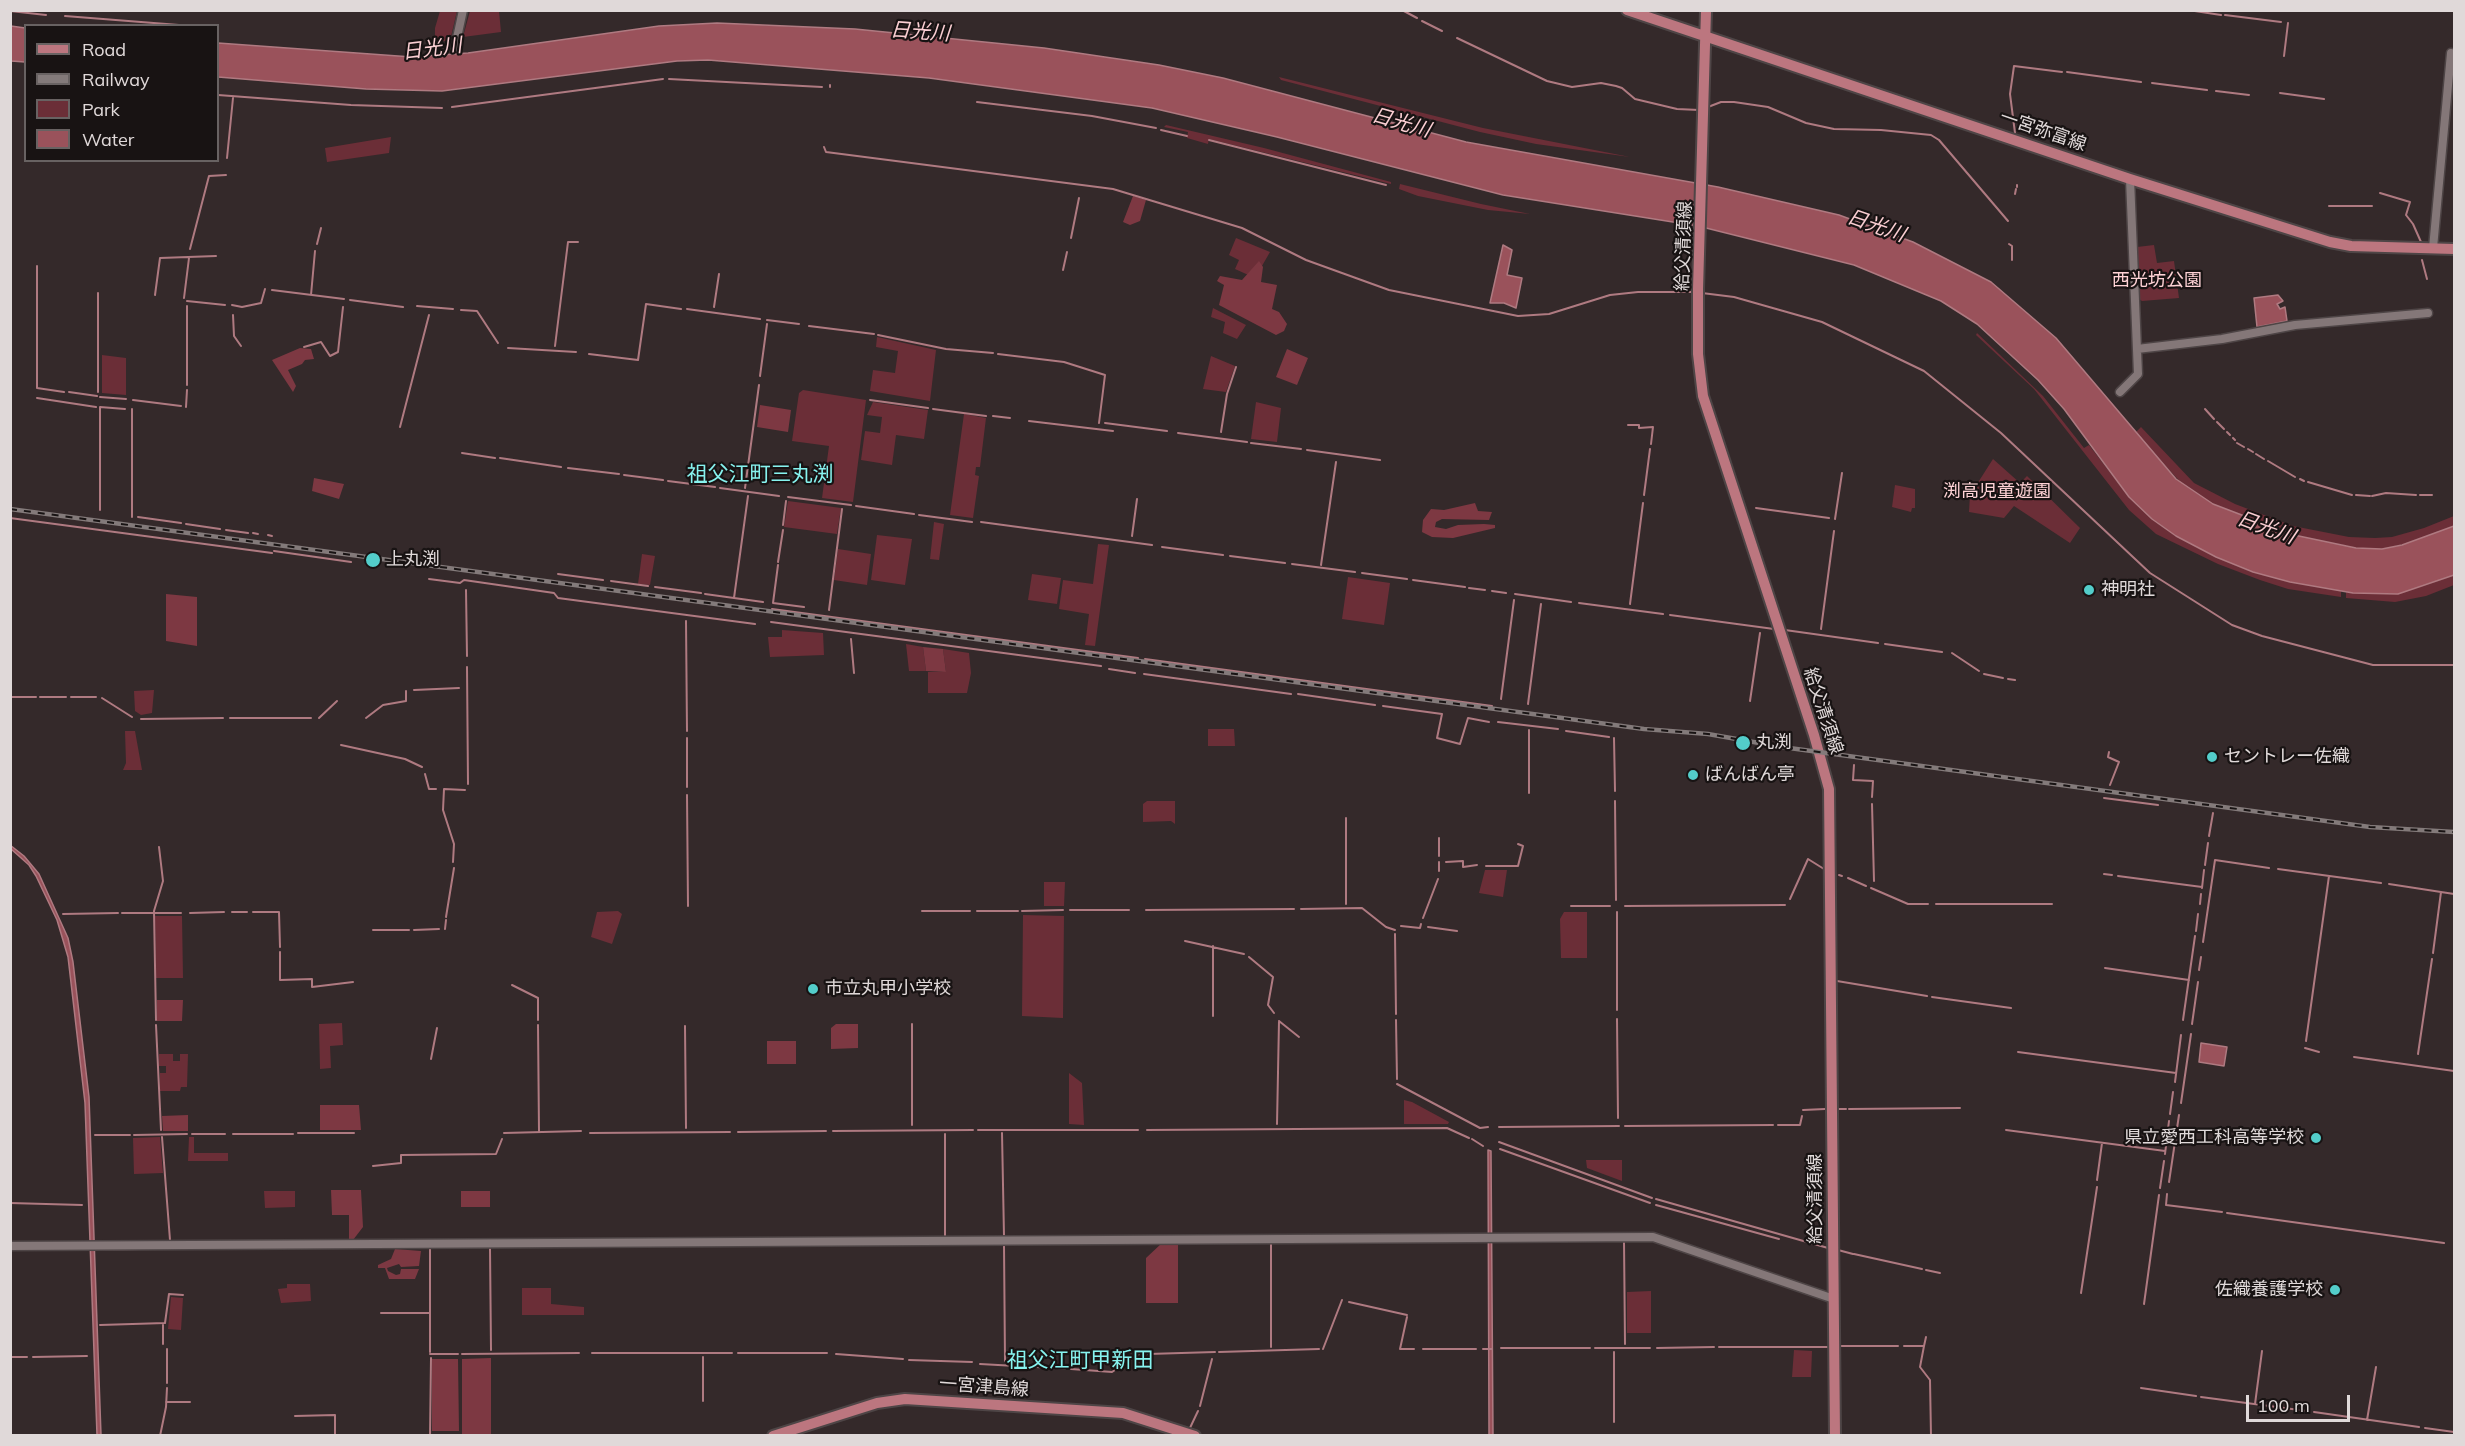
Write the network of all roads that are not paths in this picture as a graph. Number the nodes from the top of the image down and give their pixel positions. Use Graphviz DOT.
graph roads {
  1 [pos="463,10"];
  2 [pos="1627,10"];
  3 [pos="1706,10"];
  4 [pos="1705,36"];
  5 [pos="455,47"];
  6 [pos="2451,53"];
  7 [pos="2130,178"];
  8 [pos="2433,248"];
  9 [pos="2454,249"];
  10 [pos="2428,313"];
  11 [pos="2137,349"];
  12 [pos="2120,392"];
  13 [pos="10,1246"];
  14 [pos="1834,1299"];
  15 [pos="773,1436"];
  16 [pos="1195,1436"];
  17 [pos="1835,1436"];
  1 -- 5 [label="street"];
  2 -- 4 [label="main road, 一宮弥富線"];
  3 -- 4 [label="main road, 給父清須線"];
  4 -- 7 [label="main road, 一宮弥富線"];
  4 -- 14 [label="main road, 給父清須線"];
  6 -- 8 [label="street"];
  7 -- 8 [label="main road, 一宮弥富線"];
  7 -- 11 [label="street"];
  8 -- 9 [label="main road, 一宮弥富線"];
  10 -- 11 [label="street"];
  11 -- 12 [label="street"];
  13 -- 14 [label="street"];
  14 -- 17 [label="main road, 給父清須線"];
  15 -- 16 [label="main road, 一宮津島線"];
}
